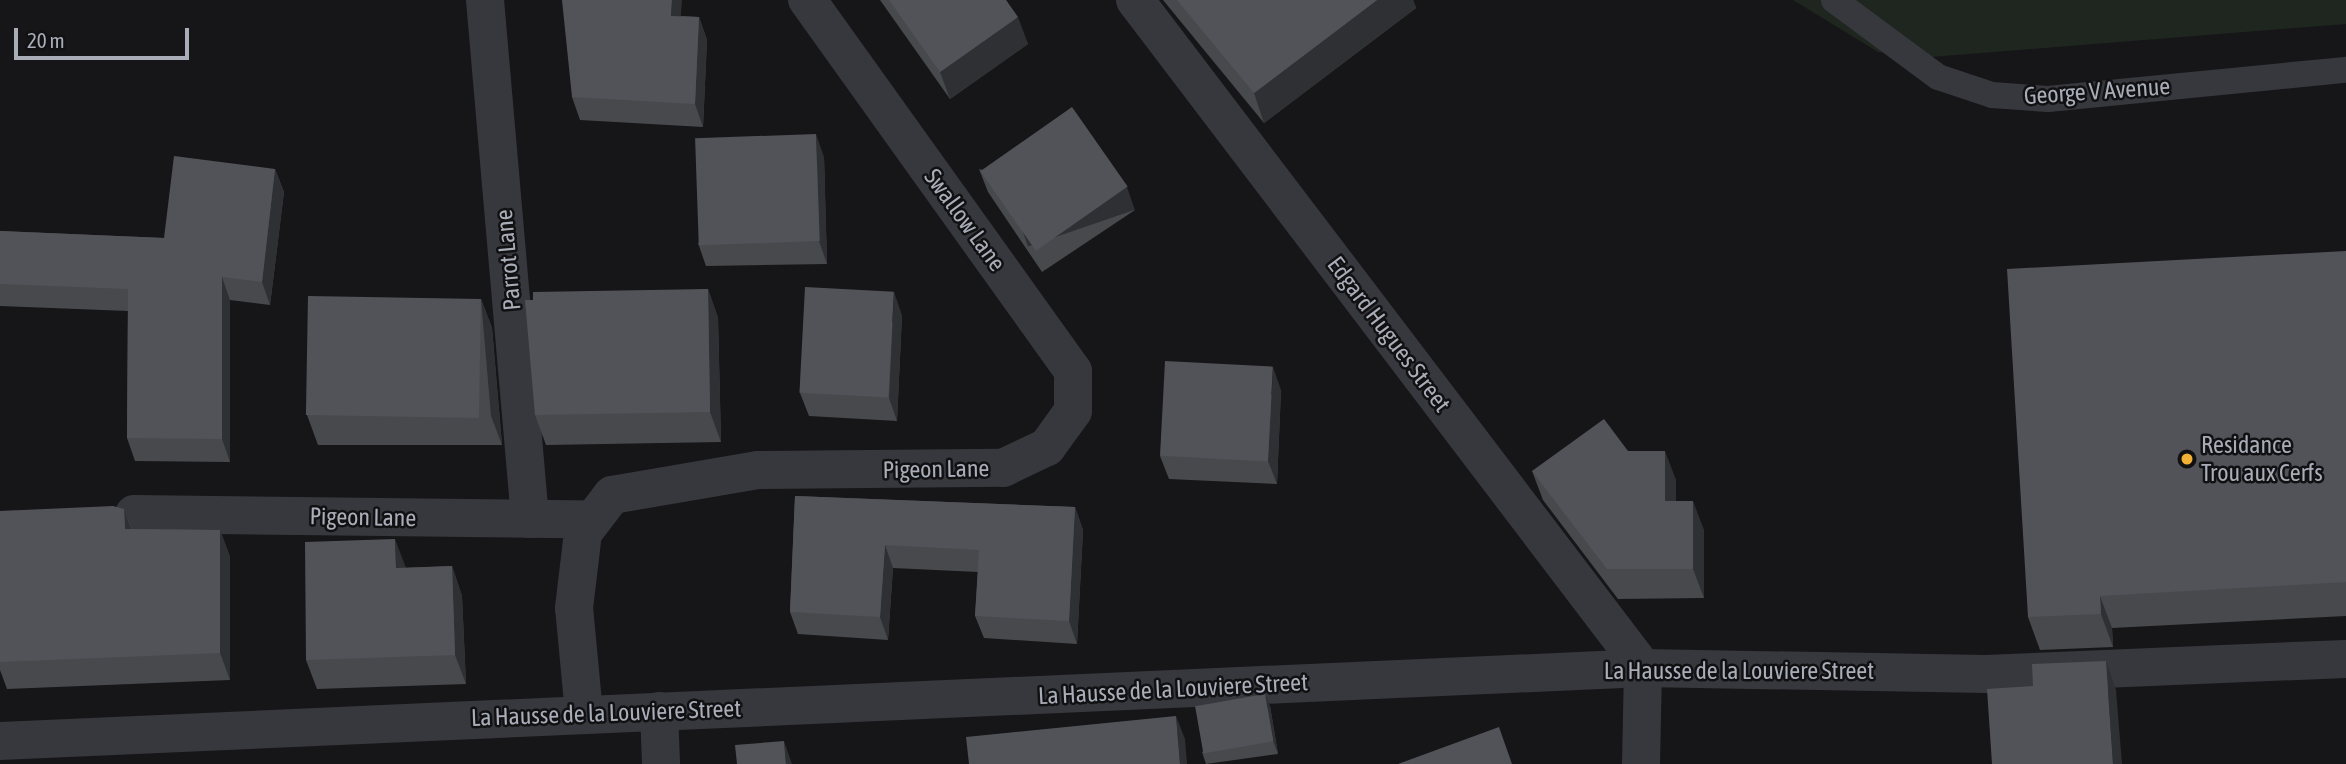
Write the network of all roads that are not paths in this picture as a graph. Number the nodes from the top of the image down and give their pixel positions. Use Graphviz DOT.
graph roads {
  1 [pos="485,0"];
  2 [pos="807,0"];
  3 [pos="1135,0"];
  4 [pos="1834,0"];
  5 [pos="2346,70"];
  6 [pos="1047,447"];
  7 [pos="602,507"];
  8 [pos="134,514"];
  9 [pos="530,519"];
  10 [pos="2346,659"];
  11 [pos="1643,668"];
  12 [pos="659,711"];
  13 [pos="584,713"];
  14 [pos="0,741"];
  15 [pos="662,764"];
  16 [pos="1641,764"];
  1 -- 9 [label="street, Parrot Lane"];
  2 -- 6 [label="street, Swallow Lane"];
  3 -- 11 [label="street, Edgard Hugues Street"];
  4 -- 5 [label="lane, George V Avenue"];
  6 -- 7 [label="street, Pigeon Lane"];
  7 -- 9 [label="street, Pigeon Lane"];
  7 -- 13 [label="street"];
  8 -- 9 [label="street, Pigeon Lane"];
  10 -- 11 [label="street, La Hausse de la Louviere Street"];
  11 -- 12 [label="street, La Hausse de la Louviere Street"];
  11 -- 16 [label="street"];
  12 -- 13 [label="street, La Hausse de la Louviere Street"];
  12 -- 15 [label="street"];
  13 -- 14 [label="street, La Hausse de la Louviere Street"];
}
